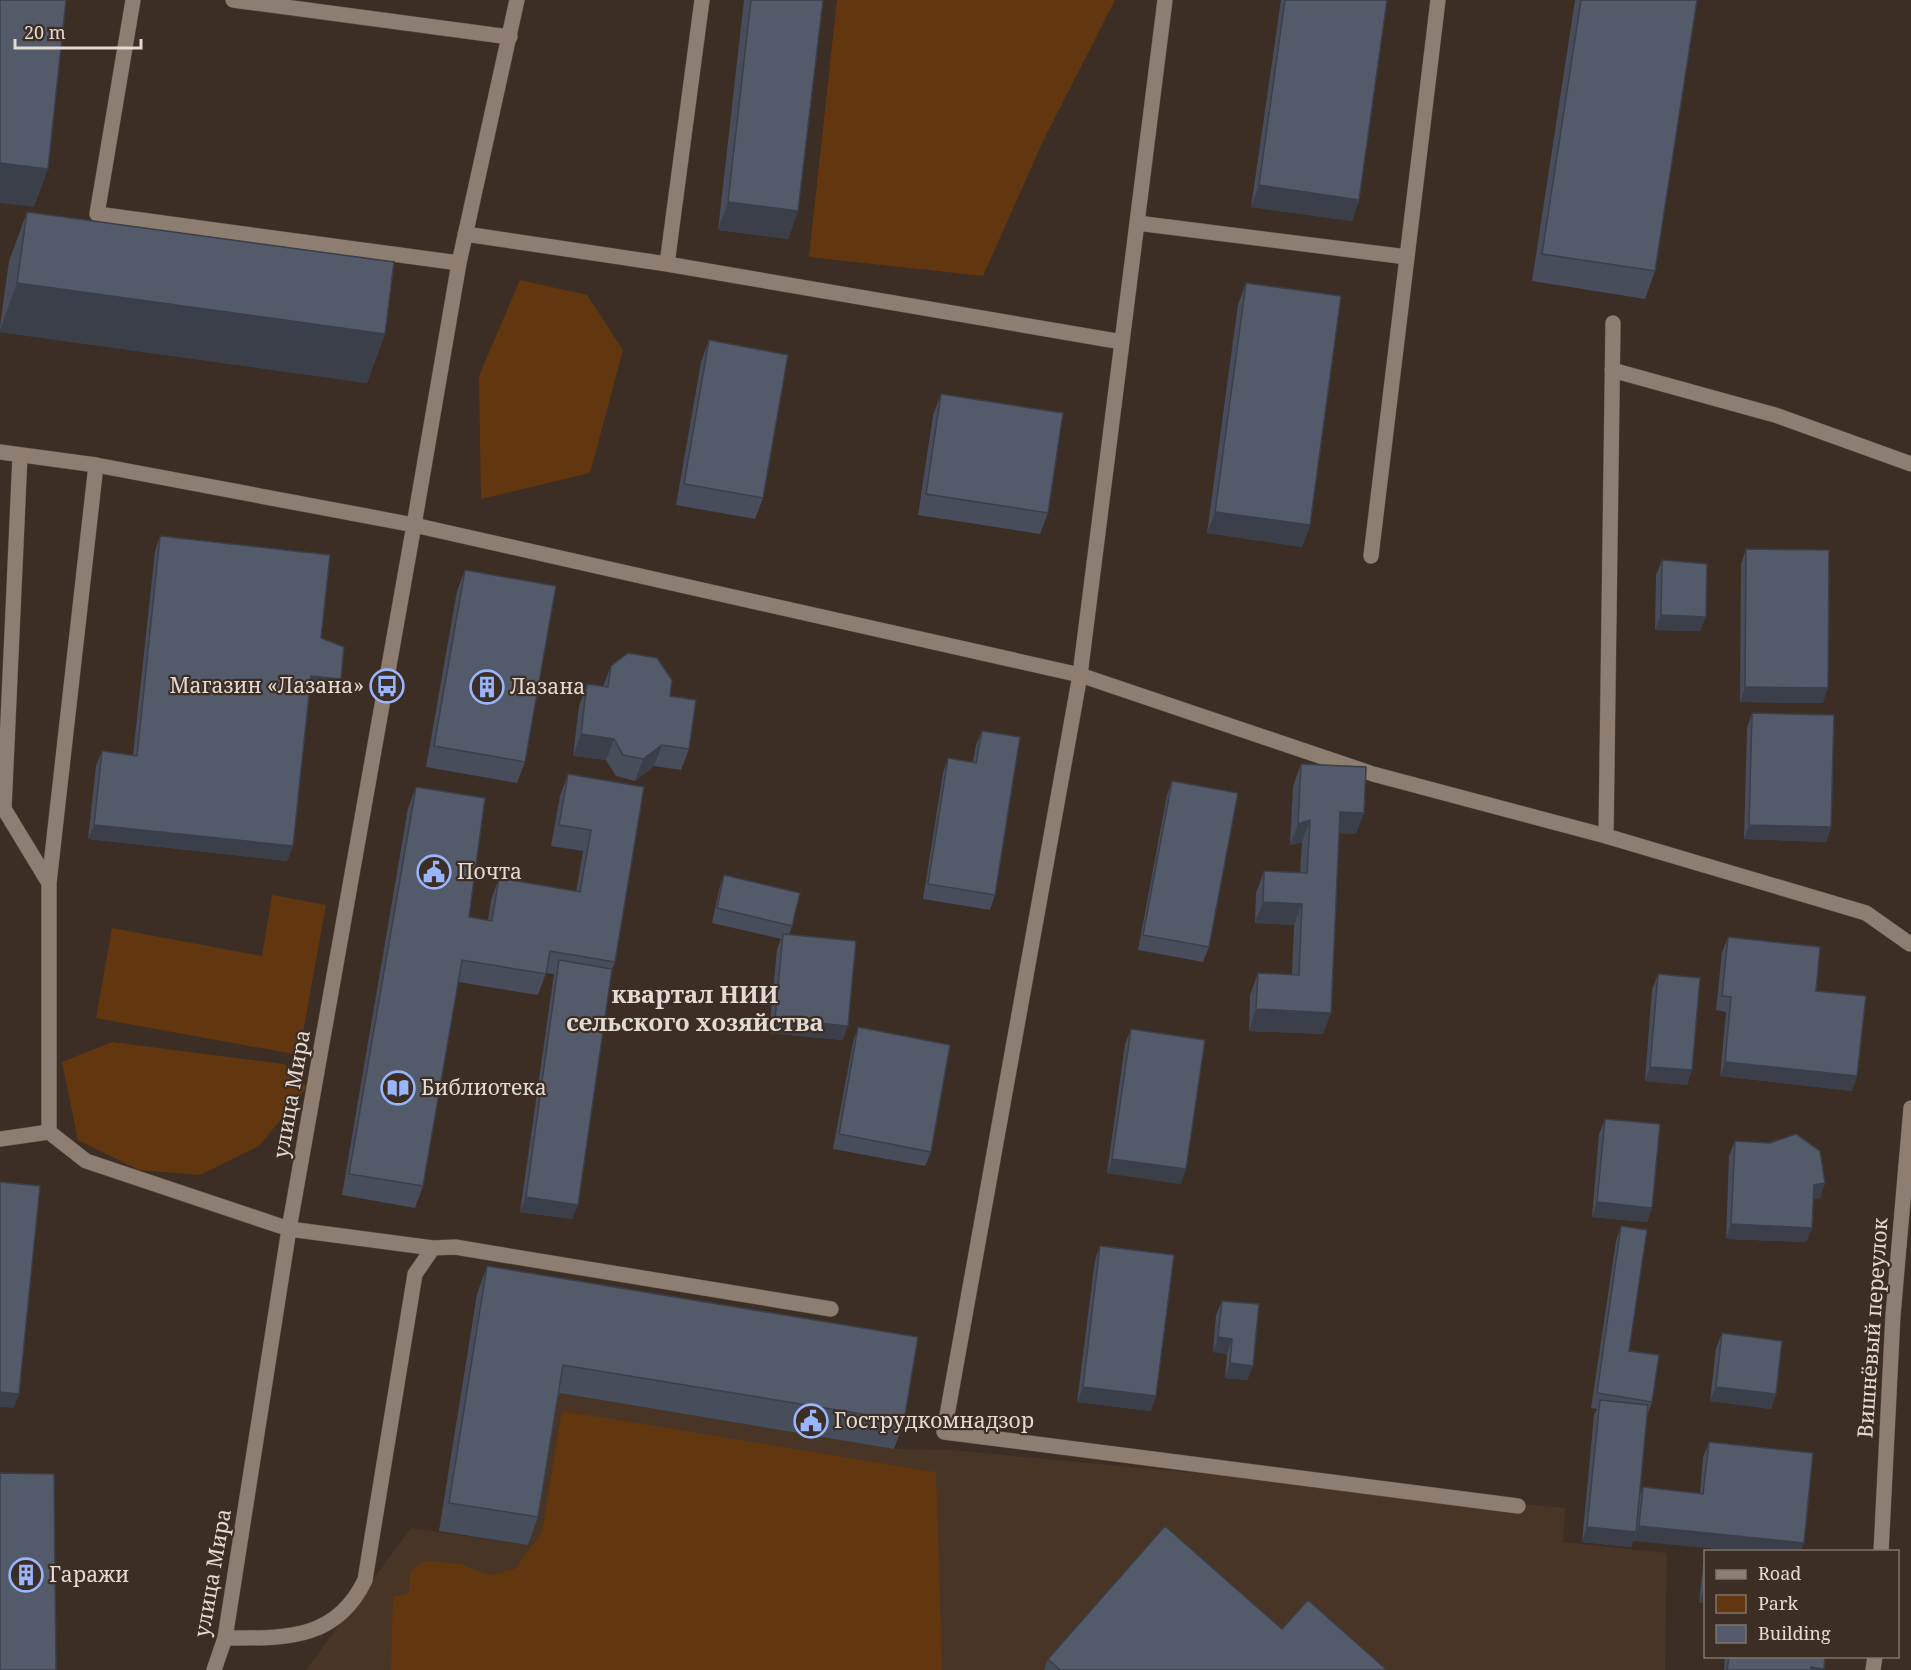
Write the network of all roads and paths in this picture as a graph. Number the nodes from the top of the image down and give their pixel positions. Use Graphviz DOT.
graph roads {
  1 [pos="133,0"];
  2 [pos="233,0"];
  3 [pos="517,0"];
  4 [pos="702,0"];
  5 [pos="1166,0"];
  6 [pos="1438,0"];
  7 [pos="510,37"];
  8 [pos="1137,223"];
  9 [pos="465,234"];
  10 [pos="1407,257"];
  11 [pos="459,263"];
  12 [pos="667,264"];
  13 [pos="1613,323"];
  14 [pos="1122,342"];
  15 [pos="1612,370"];
  16 [pos="0,452"];
  17 [pos="20,456"];
  18 [pos="1911,464"];
  19 [pos="96,465"];
  20 [pos="414,525"];
  21 [pos="1371,556"];
  22 [pos="1080,675"];
  23 [pos="1606,836"];
  24 [pos="48,883"];
  25 [pos="1911,943"];
  26 [pos="1911,1108"];
  27 [pos="49,1132"];
  28 [pos="0,1138"];
  29 [pos="289,1229"];
  30 [pos="433,1248"];
  31 [pos="831,1309"];
  32 [pos="1518,1506"];
  33 [pos="1881,1550"];
  34 [pos="225,1638"];
  35 [pos="214,1670"];
  1 -- 11 [label="street"];
  2 -- 7 [label="street"];
  3 -- 7 [label="street, улица Мира"];
  4 -- 12 [label="street"];
  5 -- 8 [label="street"];
  6 -- 10 [label="street"];
  7 -- 9 [label="street, улица Мира"];
  8 -- 10 [label="street"];
  8 -- 14 [label="street"];
  9 -- 11 [label="street, улица Мира"];
  9 -- 12 [label="street"];
  10 -- 21 [label="street"];
  11 -- 20 [label="street, улица Мира"];
  12 -- 14 [label="street"];
  13 -- 15 [label="street"];
  14 -- 22 [label="street"];
  15 -- 18 [label="street"];
  15 -- 23 [label="street"];
  16 -- 17 [label="street"];
  17 -- 19 [label="street"];
  17 -- 24 [label="street"];
  19 -- 20 [label="street"];
  19 -- 24 [label="street"];
  20 -- 22 [label="street"];
  20 -- 29 [label="street, улица Мира"];
  22 -- 23 [label="street"];
  22 -- 32 [label="street"];
  23 -- 25 [label="street"];
  24 -- 27 [label="street"];
  26 -- 33 [label="street, Вишнёвый переулок"];
  27 -- 28 [label="street"];
  27 -- 29 [label="street"];
  29 -- 30 [label="street"];
  29 -- 34 [label="street, улица Мира"];
  30 -- 31 [label="street"];
  30 -- 34 [label="street"];
  34 -- 35 [label="street, улица Мира"];
}
